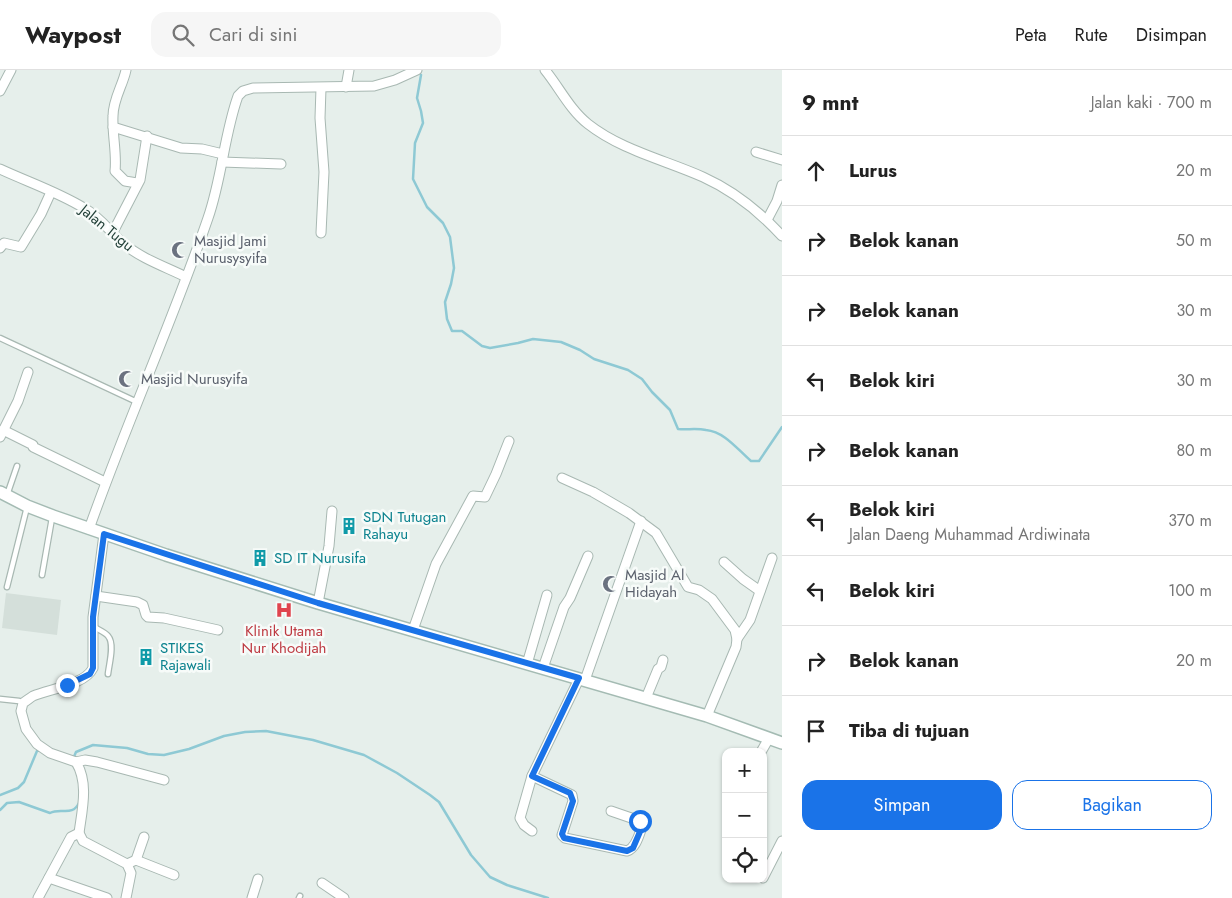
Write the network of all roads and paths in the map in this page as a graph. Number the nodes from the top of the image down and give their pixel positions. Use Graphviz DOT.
graph roads {
  1 [pos="11,70"];
  2 [pos="126,70"];
  3 [pos="349,70"];
  4 [pos="417,70"];
  5 [pos="545,70"];
  6 [pos="346,87"];
  7 [pos="321,88"];
  8 [pos="0,91"];
  9 [pos="113,127"];
  10 [pos="147,136"];
  11 [pos="756,152"];
  12 [pos="222,158"];
  13 [pos="782,160"];
  14 [pos="281,164"];
  15 [pos="0,168"];
  16 [pos="137,183"];
  17 [pos="782,185"];
  18 [pos="51,192"];
  19 [pos="768,220"];
  20 [pos="113,232"];
  21 [pos="321,233"];
  22 [pos="782,236"];
  23 [pos="0,248"];
  24 [pos="186,277"];
  25 [pos="0,338"];
  26 [pos="28,372"];
  27 [pos="137,402"];
  28 [pos="2,433"];
  29 [pos="509,441"];
  30 [pos="17,466"];
  31 [pos="562,478"];
  32 [pos="106,482"];
  33 [pos="3,493"];
  34 [pos="27,506"];
  35 [pos="332,511"];
  36 [pos="53,516"];
  37 [pos="641,522"];
  38 [pos="89,529"];
  39 [pos="104,534"];
  40 [pos="588,556"];
  41 [pos="772,558"];
  42 [pos="724,562"];
  43 [pos="42,576"];
  44 [pos="7,587"];
  45 [pos="760,591"];
  46 [pos="548,595"];
  47 [pos="96,596"];
  48 [pos="318,603"];
  49 [pos="92,627"];
  50 [pos="218,630"];
  51 [pos="413,630"];
  52 [pos="737,638"];
  53 [pos="663,660"];
  54 [pos="527,664"];
  55 [pos="542,668"];
  56 [pos="108,674"];
  57 [pos="582,679"];
  58 [pos="646,698"];
  59 [pos="0,699"];
  60 [pos="23,703"];
  61 [pos="707,716"];
  62 [pos="769,738"];
  63 [pos="782,743"];
  64 [pos="763,748"];
  65 [pos="76,762"];
  66 [pos="532,776"];
  67 [pos="164,780"];
  68 [pos="611,812"];
  69 [pos="532,831"];
  70 [pos="78,833"];
  71 [pos="144,837"];
  72 [pos="782,841"];
  73 [pos="136,860"];
  74 [pos="127,864"];
  75 [pos="767,870"];
  76 [pos="174,875"];
  77 [pos="49,878"];
  78 [pos="258,878"];
  79 [pos="322,883"];
  80 [pos="38,898"];
  81 [pos="107,898"];
  82 [pos="126,898"];
  83 [pos="252,898"];
  84 [pos="344,898"];
  1 -- 8 [label="street"];
  2 -- 9 [label="street"];
  3 -- 6 [label="street"];
  4 -- 6 [label="street"];
  5 -- 19 [label="street"];
  6 -- 7 [label="street"];
  7 -- 12 [label="street"];
  7 -- 21 [label="street"];
  9 -- 10 [label="street"];
  9 -- 16 [label="street"];
  10 -- 12 [label="street"];
  10 -- 16 [label="street"];
  11 -- 13 [label="street"];
  12 -- 14 [label="street"];
  12 -- 24 [label="street"];
  15 -- 18 [label="street, Jalan Tugu"];
  16 -- 20 [label="street"];
  17 -- 19 [label="street"];
  18 -- 20 [label="street, Jalan Tugu"];
  18 -- 23 [label="street"];
  19 -- 22 [label="street"];
  20 -- 24 [label="street, Jalan Tugu"];
  24 -- 27 [label="street"];
  25 -- 27 [label="lane"];
  26 -- 28 [label="street"];
  27 -- 32 [label="street"];
  28 -- 32 [label="street"];
  29 -- 51 [label="street"];
  30 -- 33 [label="lane"];
  31 -- 37 [label="street"];
  32 -- 38 [label="street"];
  33 -- 34 [label="main road"];
  34 -- 36 [label="main road"];
  34 -- 44 [label="lane"];
  35 -- 48 [label="street"];
  36 -- 38 [label="main road"];
  36 -- 43 [label="lane"];
  37 -- 52 [label="street"];
  37 -- 57 [label="street"];
  38 -- 39 [label="main road"];
  39 -- 47 [label="street"];
  39 -- 48 [label="main road"];
  40 -- 55 [label="street"];
  41 -- 45 [label="street"];
  42 -- 45 [label="street"];
  45 -- 52 [label="street"];
  46 -- 54 [label="street"];
  47 -- 49 [label="street"];
  47 -- 50 [label="street"];
  48 -- 51 [label="main road"];
  49 -- 56 [label="lane"];
  49 -- 60 [label="street"];
  51 -- 54 [label="main road"];
  52 -- 61 [label="street"];
  53 -- 58 [label="street"];
  54 -- 55 [label="main road"];
  55 -- 57 [label="main road"];
  57 -- 58 [label="main road"];
  57 -- 66 [label="street"];
  58 -- 61 [label="main road"];
  59 -- 60 [label="lane"];
  60 -- 65 [label="street"];
  61 -- 62 [label="main road"];
  62 -- 63 [label="main road"];
  62 -- 64 [label="street"];
  65 -- 67 [label="street"];
  65 -- 70 [label="street"];
  66 -- 68 [label="street"];
  66 -- 69 [label="street"];
  70 -- 74 [label="street"];
  70 -- 77 [label="street"];
  71 -- 73 [label="street"];
  72 -- 75 [label="street"];
  73 -- 74 [label="street"];
  73 -- 76 [label="street"];
  74 -- 82 [label="street"];
  77 -- 80 [label="street"];
  77 -- 81 [label="street"];
  78 -- 83 [label="street"];
  79 -- 84 [label="street"];
}
